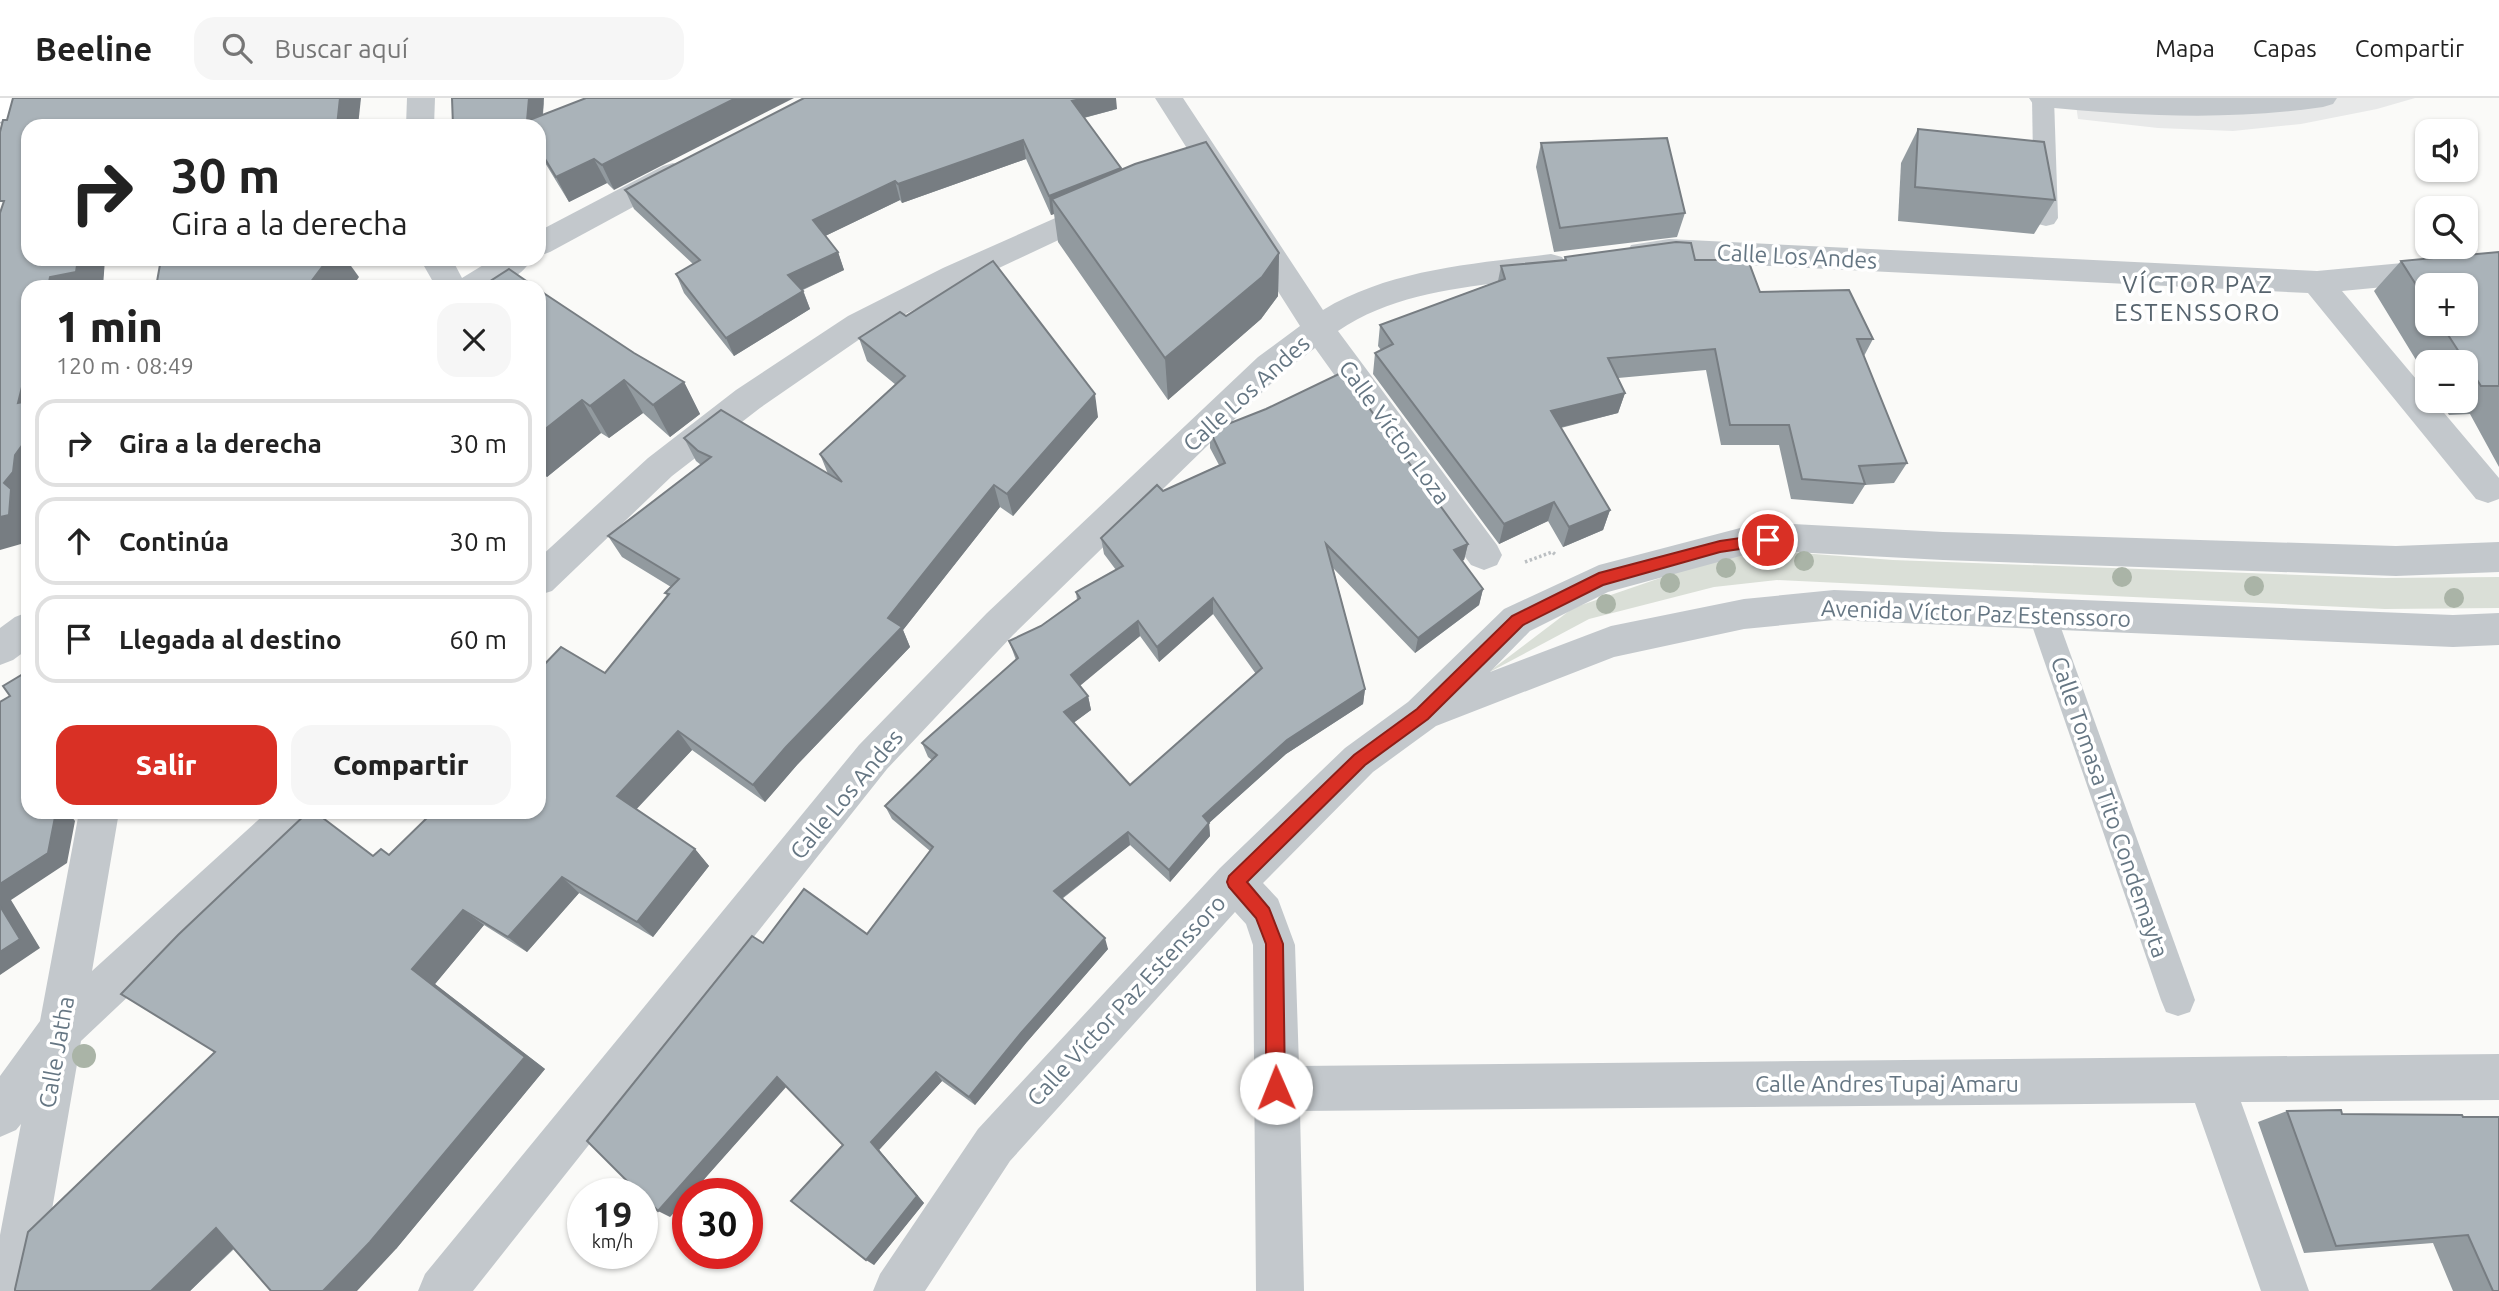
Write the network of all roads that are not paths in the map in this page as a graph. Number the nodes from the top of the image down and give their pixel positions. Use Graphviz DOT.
graph roads {
  1 [pos="4,98"];
  2 [pos="421,98"];
  3 [pos="1169,98"];
  4 [pos="2043,98"];
  5 [pos="2323,98"];
  6 [pos="0,113"];
  7 [pos="420,119"];
  8 [pos="703,158"];
  9 [pos="1214,164"];
  10 [pos="1179,177"];
  11 [pos="1129,197"];
  12 [pos="2046,218"];
  13 [pos="546,241"];
  14 [pos="2499,265"];
  15 [pos="505,266"];
  16 [pos="482,280"];
  17 [pos="2317,282"];
  18 [pos="1320,328"];
  19 [pos="2488,489"];
  20 [pos="1484,555"];
  21 [pos="2499,557"];
  22 [pos="546,573"];
  23 [pos="2042,614"];
  24 [pos="2499,629"];
  25 [pos="21,633"];
  26 [pos="0,649"];
  27 [pos="1422,714"];
  28 [pos="98,819"];
  29 [pos="288,819"];
  30 [pos="1235,882"];
  31 [pos="2178,1000"];
  32 [pos="61,1029"];
  33 [pos="2499,1077"];
  34 [pos="2210,1080"];
  35 [pos="1276,1088"];
  36 [pos="0,1114"];
  37 [pos="14,1291"];
  38 [pos="442,1291"];
  39 [pos="897,1291"];
  40 [pos="1280,1291"];
  41 [pos="2285,1291"];
  1 -- 6 [label="main road"];
  2 -- 7 [label="street"];
  3 -- 9 [label="street, Calle Víctor Loza"];
  4 -- 5 [label="street"];
  4 -- 12 [label="lane"];
  8 -- 13 [label="street"];
  9 -- 10 [label="street"];
  9 -- 18 [label="street, Calle Víctor Loza"];
  11 -- 22 [label="street"];
  14 -- 17 [label="street, Calle Los Andes"];
  15 -- 16 [label="street"];
  17 -- 18 [label="street, Calle Los Andes"];
  17 -- 19 [label="street"];
  18 -- 20 [label="street, Calle Víctor Loza"];
  18 -- 38 [label="street, Calle Los Andes"];
  21 -- 27 [label="street"];
  23 -- 24 [label="street, Avenida Víctor Paz Estenssoro"];
  23 -- 27 [label="street, Avenida Víctor Paz Estenssoro"];
  23 -- 31 [label="lane, Calle Tomasa Tito Condemayta"];
  25 -- 26 [label="street"];
  27 -- 30 [label="street, Calle Víctor Paz Estenssoro"];
  28 -- 32 [label="street, Calle Jatha"];
  29 -- 32 [label="street"];
  30 -- 35 [label="street"];
  30 -- 39 [label="street, Calle Víctor Paz Estenssoro"];
  32 -- 36 [label="street"];
  32 -- 37 [label="street, Calle Jatha"];
  33 -- 34 [label="street, Calle Andres Tupaj Amaru"];
  34 -- 35 [label="street, Calle Andres Tupaj Amaru"];
  34 -- 41 [label="street"];
  35 -- 40 [label="street"];
}
